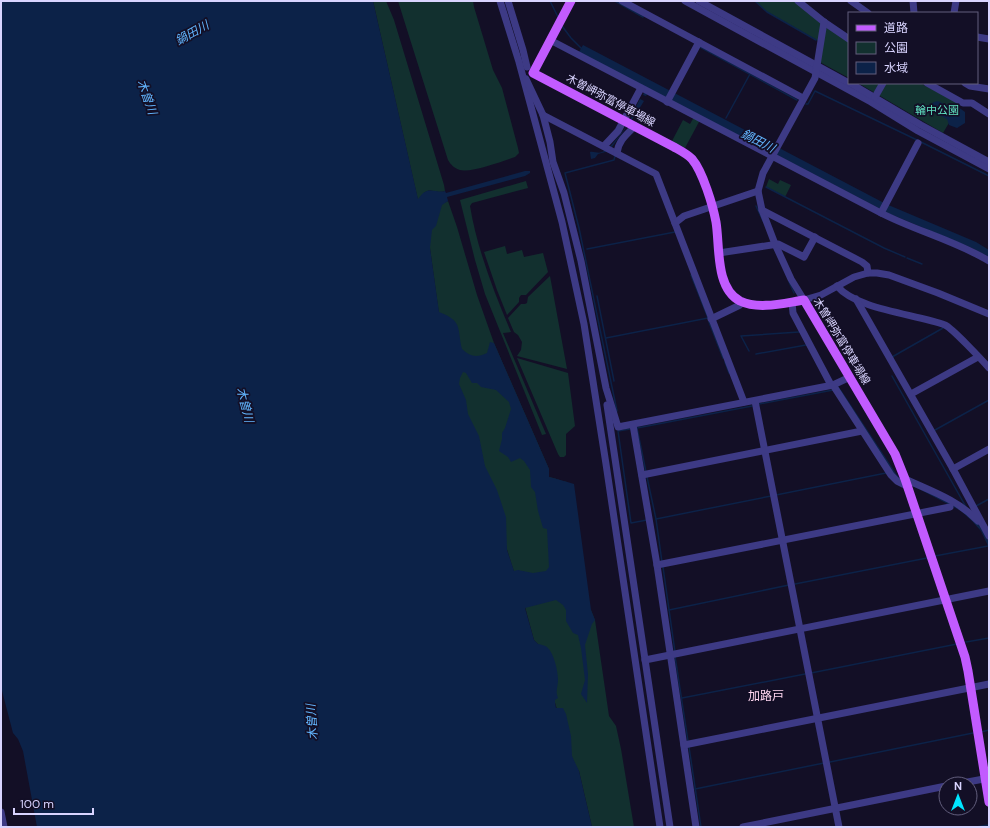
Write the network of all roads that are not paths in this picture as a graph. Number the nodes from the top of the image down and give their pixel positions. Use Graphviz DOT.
graph roads {
  1 [pos="500,1"];
  2 [pos="508,1"];
  3 [pos="571,1"];
  4 [pos="622,1"];
  5 [pos="685,1"];
  6 [pos="699,1"];
  7 [pos="798,1"];
  8 [pos="851,1"];
  9 [pos="913,1"];
  10 [pos="956,1"];
  11 [pos="867,12"];
  12 [pos="914,12"];
  13 [pos="954,12"];
  14 [pos="824,22"];
  15 [pos="978,37"];
  16 [pos="848,38"];
  17 [pos="989,39"];
  18 [pos="550,40"];
  19 [pos="699,42"];
  20 [pos="519,62"];
  21 [pos="817,68"];
  22 [pos="530,70"];
  23 [pos="848,83"];
  24 [pos="851,84"];
  25 [pos="882,84"];
  26 [pos="929,84"];
  27 [pos="967,84"];
  28 [pos="643,89"];
  29 [pos="989,89"];
  30 [pos="875,97"];
  31 [pos="803,98"];
  32 [pos="668,101"];
  33 [pos="989,114"];
  34 [pos="544,115"];
  35 [pos="629,123"];
  36 [pos="918,143"];
  37 [pos="610,149"];
  38 [pos="772,156"];
  39 [pos="989,162"];
  40 [pos="989,169"];
  41 [pos="758,191"];
  42 [pos="712,207"];
  43 [pos="762,210"];
  44 [pos="882,212"];
  45 [pos="674,223"];
  46 [pos="815,238"];
  47 [pos="775,244"];
  48 [pos="719,253"];
  49 [pos="989,262"];
  50 [pos="868,273"];
  51 [pos="837,286"];
  52 [pos="856,299"];
  53 [pos="804,300"];
  54 [pos="741,301"];
  55 [pos="792,302"];
  56 [pos="989,314"];
  57 [pos="711,319"];
  58 [pos="978,357"];
  59 [pos="989,368"];
  60 [pos="850,377"];
  61 [pos="834,384"];
  62 [pos="606,388"];
  63 [pos="911,394"];
  64 [pos="755,401"];
  65 [pos="744,402"];
  66 [pos="633,424"];
  67 [pos="862,431"];
  68 [pos="989,449"];
  69 [pos="764,450"];
  70 [pos="953,469"];
  71 [pos="642,475"];
  72 [pos="906,482"];
  73 [pos="950,507"];
  74 [pos="916,513"];
  75 [pos="988,533"];
  76 [pos="783,540"];
  77 [pos="657,565"];
  78 [pos="989,591"];
  79 [pos="945,600"];
  80 [pos="800,629"];
  81 [pos="671,655"];
  82 [pos="645,660"];
  83 [pos="989,684"];
  84 [pos="970,688"];
  85 [pos="818,718"];
  86 [pos="684,745"];
  87 [pos="987,778"];
  88 [pos="938,788"];
  89 [pos="989,802"];
  90 [pos="835,808"];
  91 [pos="1,812"];
  92 [pos="4,827"];
  93 [pos="660,827"];
  94 [pos="670,827"];
  95 [pos="696,827"];
  96 [pos="743,827"];
  97 [pos="839,827"];
  1 -- 20 [label="street"];
  2 -- 22 [label="street"];
  3 -- 18 [label="main road"];
  4 -- 19 [label="street"];
  5 -- 21 [label="street"];
  6 -- 21 [label="street"];
  7 -- 14 [label="street"];
  8 -- 11 [label="street"];
  9 -- 12 [label="street"];
  10 -- 13 [label="street"];
  14 -- 16 [label="street"];
  14 -- 21 [label="street"];
  15 -- 17 [label="street"];
  18 -- 22 [label="main road"];
  18 -- 28 [label="street"];
  19 -- 31 [label="street"];
  19 -- 32 [label="street"];
  20 -- 22 [label="street"];
  20 -- 34 [label="street"];
  20 -- 93 [label="street"];
  21 -- 23 [label="street"];
  21 -- 31 [label="street"];
  21 -- 40 [label="street"];
  22 -- 35 [label="main road, 木曽岬弥富停車場線"];
  24 -- 30 [label="street"];
  25 -- 30 [label="street"];
  26 -- 33 [label="street"];
  27 -- 29 [label="street"];
  28 -- 32 [label="street"];
  28 -- 35 [label="street"];
  30 -- 39 [label="street"];
  31 -- 38 [label="street"];
  32 -- 38 [label="street"];
  34 -- 37 [label="street"];
  34 -- 62 [label="street"];
  35 -- 37 [label="street"];
  35 -- 37 [label="street"];
  35 -- 42 [label="main road, 木曽岬弥富停車場線"];
  36 -- 44 [label="street"];
  37 -- 45 [label="street"];
  38 -- 41 [label="street"];
  38 -- 44 [label="street"];
  41 -- 42 [label="street"];
  41 -- 43 [label="street"];
  42 -- 45 [label="street"];
  42 -- 48 [label="main road, 木曽岬弥富停車場線"];
  43 -- 46 [label="street"];
  43 -- 47 [label="street"];
  44 -- 49 [label="street"];
  45 -- 57 [label="street"];
  46 -- 47 [label="street"];
  46 -- 50 [label="street"];
  47 -- 48 [label="street"];
  47 -- 53 [label="street"];
  48 -- 54 [label="main road, 木曽岬弥富停車場線"];
  50 -- 51 [label="street"];
  50 -- 56 [label="street"];
  51 -- 52 [label="street"];
  51 -- 53 [label="street"];
  52 -- 58 [label="street"];
  52 -- 63 [label="street"];
  53 -- 55 [label="main road, 木曽岬弥富停車場線"];
  53 -- 60 [label="main road, 木曽岬弥富停車場線"];
  54 -- 55 [label="main road, 木曽岬弥富停車場線"];
  54 -- 57 [label="street"];
  55 -- 61 [label="street"];
  57 -- 65 [label="street"];
  58 -- 59 [label="street"];
  58 -- 63 [label="street"];
  60 -- 61 [label="street"];
  60 -- 72 [label="main road, 木曽岬弥富停車場線"];
  61 -- 64 [label="street"];
  61 -- 67 [label="street"];
  62 -- 66 [label="street"];
  62 -- 82 [label="street"];
  63 -- 70 [label="street"];
  64 -- 65 [label="street"];
  64 -- 69 [label="street"];
  65 -- 66 [label="street"];
  66 -- 71 [label="street"];
  67 -- 69 [label="street"];
  67 -- 72 [label="street"];
  68 -- 70 [label="street"];
  69 -- 71 [label="street"];
  69 -- 76 [label="street"];
  70 -- 75 [label="street"];
  71 -- 77 [label="street"];
  72 -- 74 [label="main road, 木曽岬弥富停車場線"];
  72 -- 75 [label="street"];
  73 -- 74 [label="street"];
  74 -- 76 [label="street"];
  74 -- 79 [label="main road, 木曽岬弥富停車場線"];
  76 -- 77 [label="street"];
  76 -- 80 [label="street"];
  77 -- 81 [label="street"];
  78 -- 79 [label="street"];
  79 -- 80 [label="street"];
  79 -- 84 [label="main road, 木曽岬弥富停車場線"];
  80 -- 81 [label="street"];
  80 -- 85 [label="street"];
  81 -- 82 [label="street"];
  81 -- 86 [label="street"];
  82 -- 94 [label="street"];
  83 -- 84 [label="street"];
  84 -- 85 [label="street"];
  84 -- 87 [label="main road, 木曽岬弥富停車場線"];
  85 -- 86 [label="street"];
  85 -- 90 [label="street"];
  86 -- 95 [label="street"];
  87 -- 89 [label="main road, 木曽岬弥富停車場線"];
  88 -- 90 [label="street"];
  90 -- 96 [label="street"];
  90 -- 97 [label="street"];
  91 -- 92 [label="street"];
}
